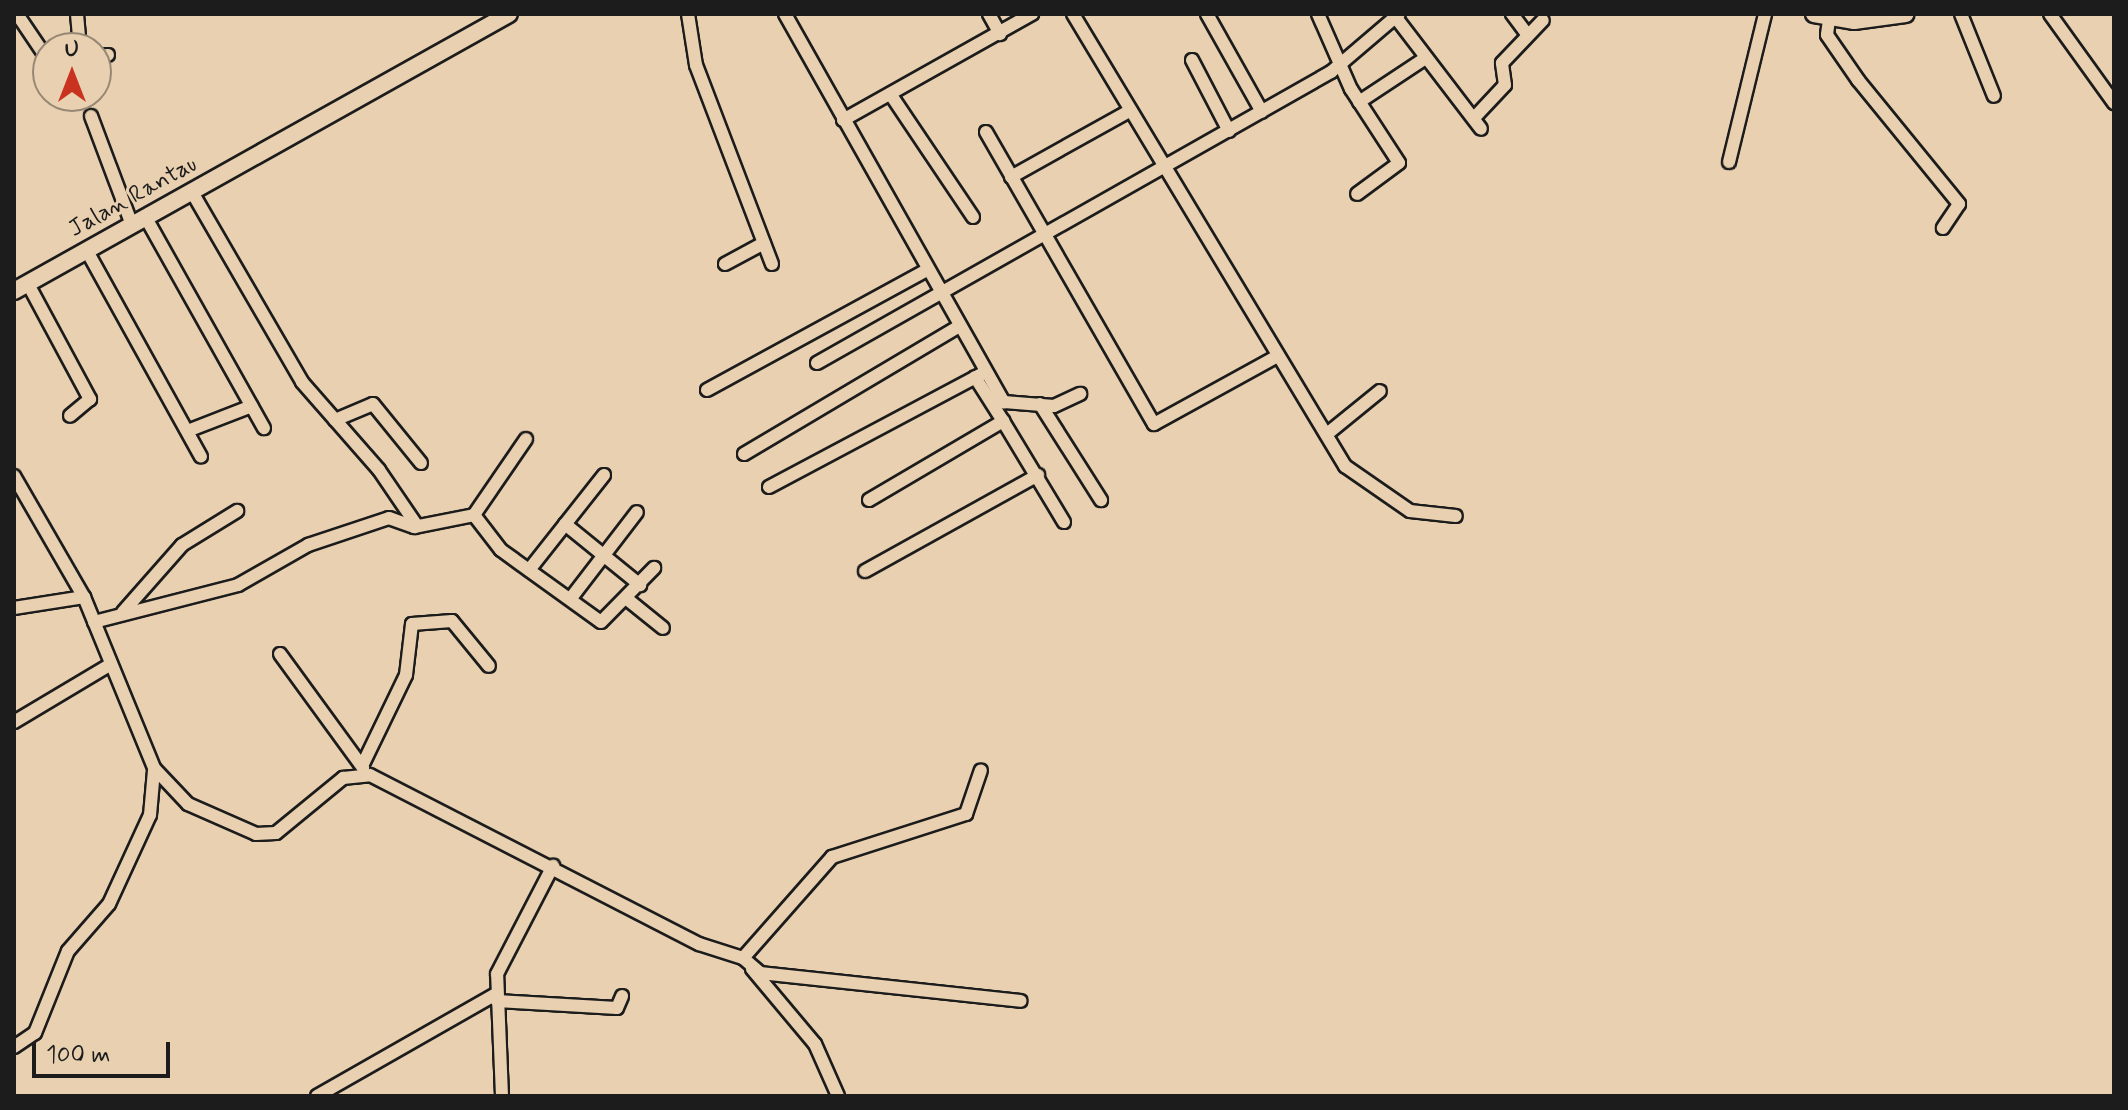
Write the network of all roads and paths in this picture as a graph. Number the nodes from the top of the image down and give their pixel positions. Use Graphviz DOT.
graph roads {
  1 [pos="17,14"];
  2 [pos="688,14"];
  3 [pos="785,14"];
  4 [pos="989,14"];
  5 [pos="1032,14"];
  6 [pos="1073,14"];
  7 [pos="1207,14"];
  8 [pos="1318,14"];
  9 [pos="1512,14"];
  10 [pos="1765,14"];
  11 [pos="1906,14"];
  12 [pos="1961,14"];
  13 [pos="2050,14"];
  14 [pos="504,15"];
  15 [pos="1398,17"];
  16 [pos="1822,17"];
  17 [pos="1543,20"];
  18 [pos="1000,34"];
  19 [pos="1528,35"];
  20 [pos="32,36"];
  21 [pos="1424,59"];
  22 [pos="1192,60"];
  23 [pos="1339,66"];
  24 [pos="891,95"];
  25 [pos="1994,96"];
  26 [pos="1359,102"];
  27 [pos="2114,103"];
  28 [pos="1262,112"];
  29 [pos="1124,113"];
  30 [pos="91,116"];
  31 [pos="843,120"];
  32 [pos="1229,131"];
  33 [pos="986,132"];
  34 [pos="1729,162"];
  35 [pos="1160,167"];
  36 [pos="1011,177"];
  37 [pos="192,192"];
  38 [pos="1357,194"];
  39 [pos="973,217"];
  40 [pos="139,222"];
  41 [pos="1943,228"];
  42 [pos="1040,233"];
  43 [pos="764,243"];
  44 [pos="87,251"];
  45 [pos="725,264"];
  46 [pos="772,264"];
  47 [pos="927,270"];
  48 [pos="21,287"];
  49 [pos="941,293"];
  50 [pos="958,327"];
  51 [pos="1276,357"];
  52 [pos="817,363"];
  53 [pos="980,375"];
  54 [pos="707,390"];
  55 [pos="1380,391"];
  56 [pos="1080,394"];
  57 [pos="1040,404"];
  58 [pos="252,406"];
  59 [pos="70,416"];
  60 [pos="335,420"];
  61 [pos="1003,421"];
  62 [pos="264,428"];
  63 [pos="190,430"];
  64 [pos="1327,434"];
  65 [pos="526,439"];
  66 [pos="744,454"];
  67 [pos="201,457"];
  68 [pos="421,463"];
  69 [pos="604,475"];
  70 [pos="1038,475"];
  71 [pos="14,476"];
  72 [pos="769,487"];
  73 [pos="869,500"];
  74 [pos="1101,500"];
  75 [pos="237,511"];
  76 [pos="637,512"];
  77 [pos="474,515"];
  78 [pos="1456,516"];
  79 [pos="1064,522"];
  80 [pos="565,524"];
  81 [pos="417,526"];
  82 [pos="603,555"];
  83 [pos="654,568"];
  84 [pos="529,570"];
  85 [pos="865,571"];
  86 [pos="640,585"];
  87 [pos="84,597"];
  88 [pos="571,598"];
  89 [pos="627,599"];
  90 [pos="14,608"];
  91 [pos="123,612"];
  92 [pos="94,622"];
  93 [pos="663,628"];
  94 [pos="280,654"];
  95 [pos="108,666"];
  96 [pos="489,666"];
  97 [pos="14,722"];
  98 [pos="154,768"];
  99 [pos="360,769"];
  100 [pos="981,770"];
  101 [pos="553,866"];
  102 [pos="747,962"];
  103 [pos="622,996"];
  104 [pos="496,998"];
  105 [pos="1020,1001"];
  106 [pos="14,1047"];
  107 [pos="317,1096"];
  108 [pos="502,1096"];
  109 [pos="838,1096"];
  1 -- 20 [label="street"];
  2 -- 43 [label="street"];
  3 -- 31 [label="street"];
  4 -- 18 [label="street"];
  5 -- 18 [label="street"];
  6 -- 29 [label="street"];
  7 -- 28 [label="street"];
  8 -- 23 [label="street"];
  9 -- 19 [label="street"];
  10 -- 34 [label="street"];
  11 -- 16 [label="main road"];
  12 -- 25 [label="street"];
  13 -- 27 [label="street"];
  14 -- 37 [label="main road, Jalan Rantau"];
  15 -- 21 [label="street"];
  15 -- 23 [label="street"];
  16 -- 41 [label="street"];
  17 -- 19 [label="street"];
  18 -- 24 [label="street"];
  19 -- 21 [label="street"];
  21 -- 26 [label="street"];
  22 -- 32 [label="street"];
  23 -- 26 [label="street"];
  23 -- 28 [label="street"];
  24 -- 31 [label="street"];
  24 -- 39 [label="street"];
  26 -- 38 [label="street"];
  28 -- 32 [label="street"];
  29 -- 35 [label="street"];
  29 -- 36 [label="street"];
  30 -- 40 [label="street"];
  31 -- 47 [label="street"];
  32 -- 35 [label="street"];
  33 -- 36 [label="street"];
  35 -- 42 [label="street"];
  35 -- 51 [label="street"];
  36 -- 42 [label="street"];
  37 -- 40 [label="main road, Jalan Rantau"];
  37 -- 60 [label="street"];
  40 -- 44 [label="main road, Jalan Rantau"];
  40 -- 58 [label="street"];
  42 -- 49 [label="street"];
  42 -- 51 [label="street"];
  43 -- 45 [label="street"];
  43 -- 46 [label="street"];
  44 -- 48 [label="main road, Jalan Rantau"];
  44 -- 63 [label="street"];
  47 -- 49 [label="street"];
  47 -- 54 [label="street"];
  48 -- 59 [label="street"];
  49 -- 50 [label="street"];
  49 -- 52 [label="street"];
  50 -- 53 [label="street"];
  50 -- 66 [label="street"];
  51 -- 64 [label="street"];
  53 -- 57 [label="street"];
  53 -- 61 [label="street"];
  53 -- 72 [label="street"];
  55 -- 64 [label="street"];
  56 -- 57 [label="street"];
  57 -- 74 [label="street"];
  58 -- 62 [label="street"];
  58 -- 63 [label="street"];
  60 -- 68 [label="street"];
  60 -- 81 [label="street"];
  61 -- 70 [label="street"];
  61 -- 73 [label="street"];
  63 -- 67 [label="street"];
  64 -- 78 [label="street"];
  65 -- 77 [label="street"];
  69 -- 80 [label="street"];
  70 -- 79 [label="street"];
  70 -- 85 [label="street"];
  71 -- 87 [label="street"];
  75 -- 91 [label="street"];
  76 -- 82 [label="street"];
  77 -- 81 [label="street"];
  77 -- 84 [label="street"];
  80 -- 82 [label="street"];
  80 -- 84 [label="street"];
  81 -- 91 [label="street"];
  82 -- 86 [label="street"];
  82 -- 88 [label="street"];
  83 -- 86 [label="street"];
  84 -- 88 [label="street"];
  86 -- 89 [label="street"];
  87 -- 90 [label="street"];
  87 -- 92 [label="street"];
  88 -- 89 [label="street"];
  89 -- 93 [label="street"];
  91 -- 92 [label="street"];
  92 -- 95 [label="street"];
  94 -- 99 [label="street"];
  95 -- 97 [label="street"];
  95 -- 98 [label="street"];
  96 -- 99 [label="street"];
  98 -- 99 [label="street"];
  98 -- 106 [label="street"];
  99 -- 101 [label="street"];
  100 -- 102 [label="street"];
  101 -- 102 [label="street"];
  101 -- 104 [label="street"];
  102 -- 105 [label="street"];
  102 -- 109 [label="street"];
  103 -- 104 [label="street"];
  104 -- 107 [label="street"];
  104 -- 108 [label="street"];
}
